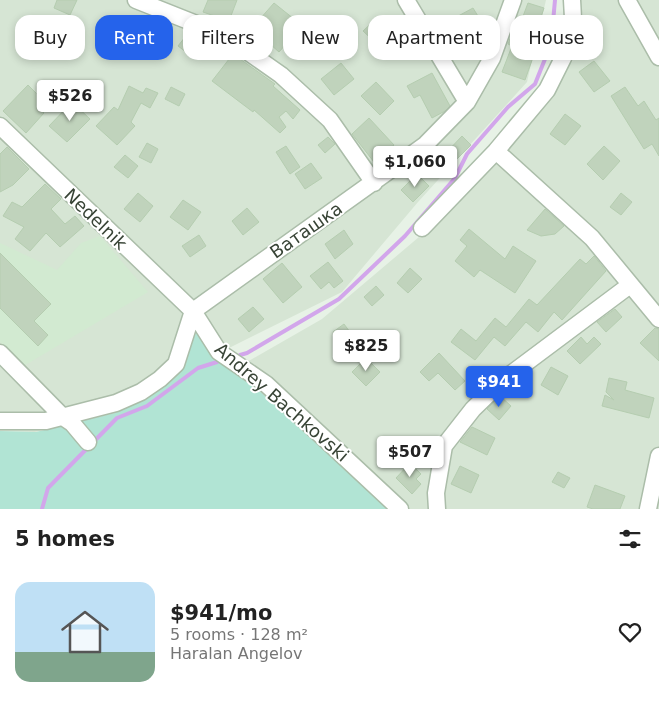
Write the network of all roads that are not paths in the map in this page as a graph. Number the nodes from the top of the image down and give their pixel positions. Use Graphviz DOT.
graph roads {
  1 [pos="136,0"];
  2 [pos="406,0"];
  3 [pos="514,0"];
  4 [pos="572,0"];
  5 [pos="627,0"];
  6 [pos="659,57"];
  7 [pos="466,102"];
  8 [pos="0,126"];
  9 [pos="496,151"];
  10 [pos="374,183"];
  11 [pos="422,228"];
  12 [pos="630,285"];
  13 [pos="193,311"];
  14 [pos="659,319"];
  15 [pos="0,353"];
  16 [pos="63,417"];
  17 [pos="0,421"];
  18 [pos="88,442"];
  19 [pos="659,456"];
  20 [pos="400,509"];
  21 [pos="437,509"];
  22 [pos="648,509"];
  1 -- 10 [label="street"];
  2 -- 7 [label="street"];
  3 -- 7 [label="street, Ваташка"];
  4 -- 9 [label="street"];
  5 -- 6 [label="street"];
  7 -- 10 [label="street, Ваташка"];
  8 -- 13 [label="street, Nedelnik"];
  9 -- 11 [label="street"];
  9 -- 12 [label="street"];
  10 -- 13 [label="street, Ваташка"];
  12 -- 14 [label="street"];
  12 -- 21 [label="street"];
  13 -- 16 [label="street"];
  13 -- 20 [label="street, Andrey Bachkovski"];
  15 -- 16 [label="street"];
  16 -- 17 [label="street"];
  16 -- 18 [label="street"];
  19 -- 22 [label="street"];
}
